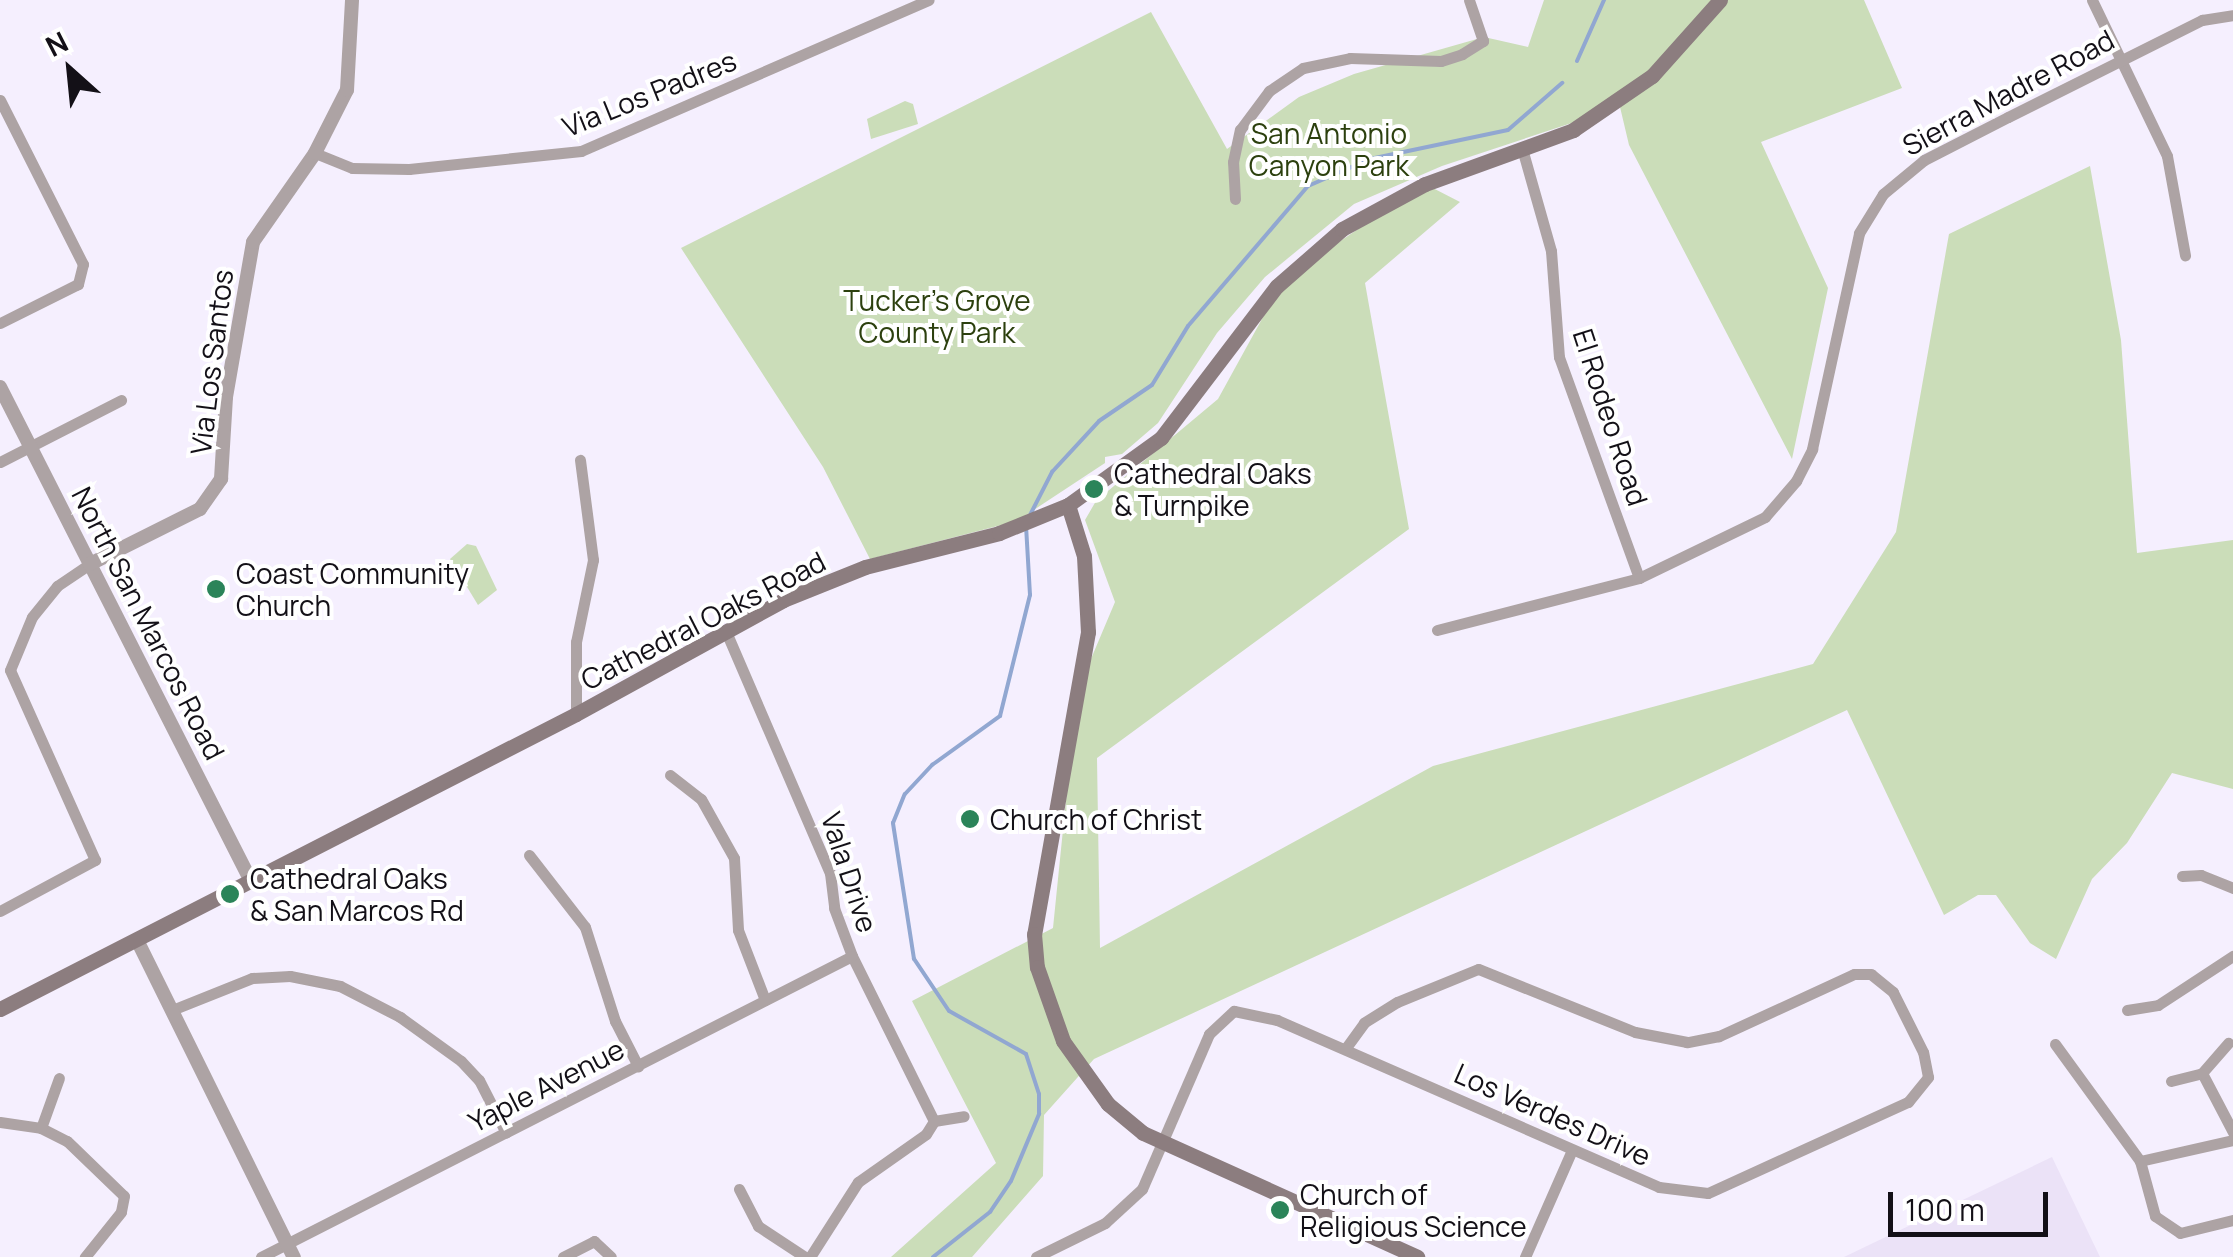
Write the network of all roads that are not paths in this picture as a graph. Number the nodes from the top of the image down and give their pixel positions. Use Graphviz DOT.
graph roads {
  1 [pos="352,0"];
  2 [pos="929,0"];
  3 [pos="1469,0"];
  4 [pos="1720,0"];
  5 [pos="2092,0"];
  6 [pos="2233,15"];
  7 [pos="2123,60"];
  8 [pos="0,100"];
  9 [pos="1523,152"];
  10 [pos="316,154"];
  11 [pos="1235,199"];
  12 [pos="2185,255"];
  13 [pos="0,323"];
  14 [pos="0,386"];
  15 [pos="122,400"];
  16 [pos="30,446"];
  17 [pos="580,460"];
  18 [pos="0,462"];
  19 [pos="1068,505"];
  20 [pos="90,564"];
  21 [pos="1640,578"];
  22 [pos="1437,630"];
  23 [pos="727,634"];
  24 [pos="576,714"];
  25 [pos="670,775"];
  26 [pos="530,855"];
  27 [pos="2182,876"];
  28 [pos="252,882"];
  29 [pos="2233,888"];
  30 [pos="0,911"];
  31 [pos="137,940"];
  32 [pos="852,956"];
  33 [pos="2233,956"];
  34 [pos="764,1000"];
  35 [pos="0,1010"];
  36 [pos="172,1010"];
  37 [pos="2126,1010"];
  38 [pos="2228,1043"];
  39 [pos="2055,1044"];
  40 [pos="1346,1049"];
  41 [pos="638,1066"];
  42 [pos="2202,1073"];
  43 [pos="59,1078"];
  44 [pos="2171,1081"];
  45 [pos="964,1116"];
  46 [pos="0,1122"];
  47 [pos="934,1122"];
  48 [pos="42,1128"];
  49 [pos="2233,1132"];
  50 [pos="506,1133"];
  51 [pos="2233,1140"];
  52 [pos="1158,1142"];
  53 [pos="1572,1150"];
  54 [pos="2140,1161"];
  55 [pos="738,1189"];
  56 [pos="2233,1220"];
  57 [pos="290,1250"];
  58 [pos="85,1257"];
  59 [pos="261,1257"];
  60 [pos="563,1257"];
  61 [pos="611,1257"];
  62 [pos="808,1257"];
  63 [pos="1036,1257"];
  64 [pos="1417,1257"];
  65 [pos="1525,1257"];
  1 -- 10 [label="street, Via Los Santos"];
  2 -- 10 [label="street, Via Los Padres"];
  3 -- 11 [label="street"];
  4 -- 9 [label="main road, Cathedral Oaks Road"];
  5 -- 7 [label="street"];
  6 -- 7 [label="street, Sierra Madre Road"];
  7 -- 12 [label="street"];
  7 -- 21 [label="street, Sierra Madre Road"];
  8 -- 13 [label="street"];
  9 -- 19 [label="main road, Cathedral Oaks Road"];
  9 -- 21 [label="street, El Rodeo Road"];
  10 -- 20 [label="street, Via Los Santos"];
  14 -- 16 [label="street, North San Marcos Road"];
  15 -- 16 [label="street"];
  16 -- 18 [label="street"];
  16 -- 20 [label="street, North San Marcos Road"];
  17 -- 24 [label="street"];
  19 -- 23 [label="main road, Cathedral Oaks Road"];
  19 -- 52 [label="main road"];
  20 -- 28 [label="street, North San Marcos Road"];
  20 -- 30 [label="street"];
  21 -- 22 [label="street, Sierra Madre Road"];
  23 -- 24 [label="main road, Cathedral Oaks Road"];
  23 -- 32 [label="street, Vala Drive"];
  24 -- 28 [label="main road, Cathedral Oaks Road"];
  25 -- 34 [label="street"];
  26 -- 41 [label="street"];
  27 -- 29 [label="street"];
  28 -- 31 [label="main road, Cathedral Oaks Road"];
  31 -- 35 [label="main road, Cathedral Oaks Road"];
  31 -- 36 [label="street"];
  32 -- 34 [label="street, Yaple Avenue"];
  32 -- 47 [label="street, Vala Drive"];
  33 -- 37 [label="street"];
  34 -- 41 [label="street, Yaple Avenue"];
  36 -- 50 [label="street"];
  36 -- 57 [label="street"];
  38 -- 42 [label="street"];
  39 -- 54 [label="street"];
  40 -- 52 [label="street, Los Verdes Drive"];
  40 -- 53 [label="street, Los Verdes Drive"];
  40 -- 53 [label="street, Los Verdes Drive"];
  41 -- 50 [label="street, Yaple Avenue"];
  42 -- 44 [label="street"];
  42 -- 49 [label="street"];
  43 -- 48 [label="street"];
  45 -- 47 [label="street"];
  46 -- 48 [label="street"];
  47 -- 62 [label="street"];
  48 -- 58 [label="street"];
  50 -- 57 [label="street, Yaple Avenue"];
  51 -- 54 [label="street"];
  52 -- 63 [label="street"];
  52 -- 64 [label="main road"];
  53 -- 65 [label="street"];
  54 -- 56 [label="street"];
  55 -- 62 [label="street"];
  57 -- 59 [label="street, Yaple Avenue"];
  60 -- 61 [label="street"];
}
